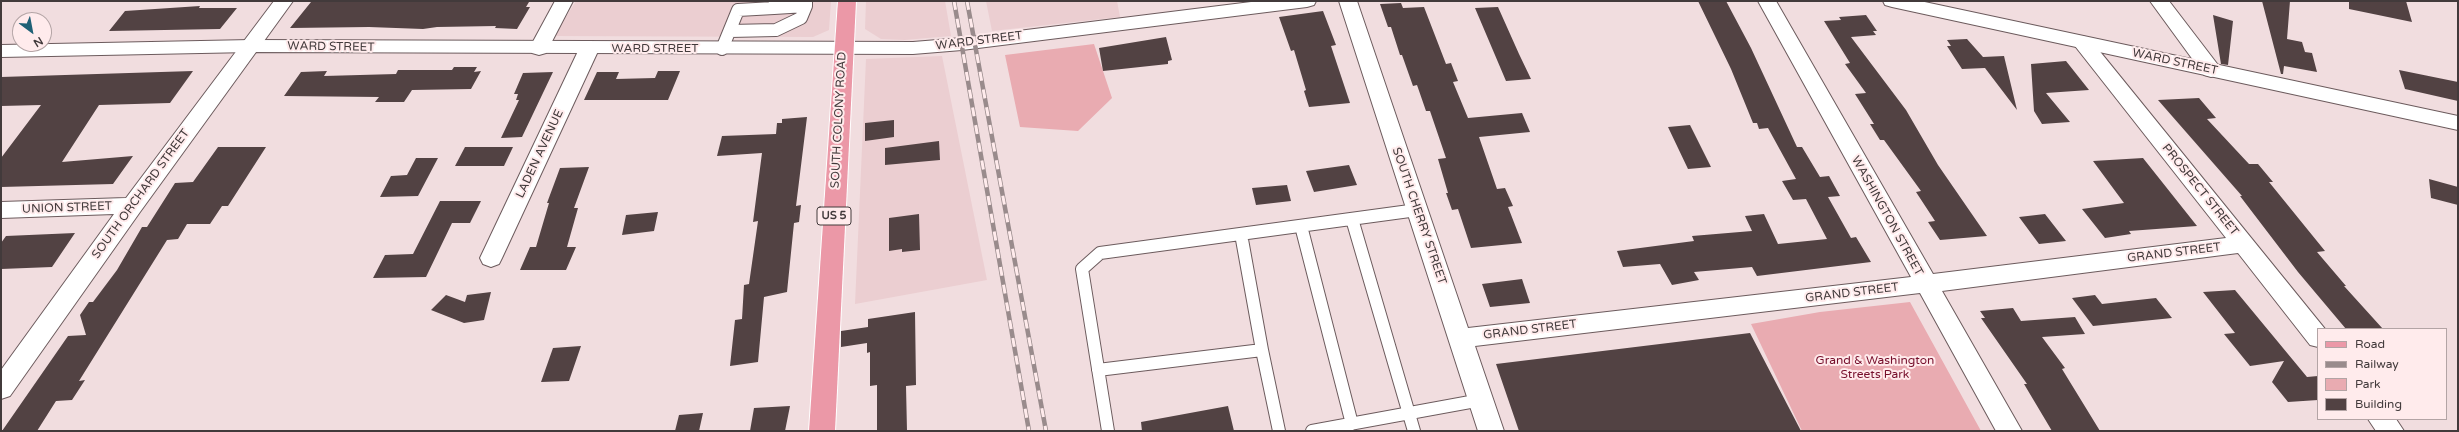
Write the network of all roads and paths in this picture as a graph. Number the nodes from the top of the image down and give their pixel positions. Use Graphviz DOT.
graph roads {
  1 [pos="284,1"];
  2 [pos="564,1"];
  3 [pos="847,1"];
  4 [pos="1306,1"];
  5 [pos="1348,1"];
  6 [pos="1767,1"];
  7 [pos="1892,1"];
  8 [pos="2159,1"];
  9 [pos="806,4"];
  10 [pos="775,5"];
  11 [pos="730,31"];
  12 [pos="2082,42"];
  13 [pos="252,46"];
  14 [pos="539,49"];
  15 [pos="589,49"];
  16 [pos="722,49"];
  17 [pos="843,49"];
  18 [pos="1,51"];
  19 [pos="2211,70"];
  20 [pos="2458,123"];
  21 [pos="132,206"];
  22 [pos="1,210"];
  23 [pos="1417,210"];
  24 [pos="1352,219"];
  25 [pos="1301,226"];
  26 [pos="1241,234"];
  27 [pos="2244,244"];
  28 [pos="491,258"];
  29 [pos="1925,284"];
  30 [pos="2317,337"];
  31 [pos="1461,338"];
  32 [pos="1262,350"];
  33 [pos="1098,370"];
  34 [pos="1,389"];
  35 [pos="1481,400"];
  36 [pos="1409,414"];
  37 [pos="2383,420"];
  38 [pos="1352,424"];
  39 [pos="822,431"];
  40 [pos="1108,431"];
  41 [pos="1278,431"];
  42 [pos="1312,431"];
  43 [pos="1414,431"];
  44 [pos="1492,431"];
  45 [pos="2009,431"];
  46 [pos="2391,431"];
  1 -- 13 [label="street, SOUTH ORCHARD STREET"];
  2 -- 14 [label="street"];
  3 -- 17 [label="main road, SOUTH COLONY ROAD / US 5"];
  4 -- 17 [label="street, WARD STREET"];
  5 -- 23 [label="street, SOUTH CHERRY STREET"];
  6 -- 29 [label="street, WASHINGTON STREET"];
  7 -- 12 [label="street, WARD STREET"];
  8 -- 19 [label="street"];
  9 -- 10 [label="lane"];
  9 -- 11 [label="lane"];
  10 -- 11 [label="lane"];
  11 -- 16 [label="lane"];
  12 -- 19 [label="street, WARD STREET"];
  12 -- 27 [label="street, PROSPECT STREET"];
  13 -- 14 [label="street, WARD STREET"];
  13 -- 18 [label="street, WARD STREET"];
  13 -- 21 [label="street, SOUTH ORCHARD STREET"];
  14 -- 15 [label="street, WARD STREET"];
  15 -- 16 [label="street, WARD STREET"];
  15 -- 28 [label="street, LADEN AVENUE"];
  16 -- 17 [label="street, WARD STREET"];
  17 -- 39 [label="main road, SOUTH COLONY ROAD / US 5"];
  19 -- 20 [label="street, WARD STREET"];
  21 -- 22 [label="street, UNION STREET"];
  21 -- 34 [label="street, SOUTH ORCHARD STREET"];
  23 -- 24 [label="lane"];
  23 -- 31 [label="street, SOUTH CHERRY STREET"];
  24 -- 25 [label="lane"];
  24 -- 36 [label="lane"];
  25 -- 26 [label="lane"];
  25 -- 38 [label="lane"];
  26 -- 32 [label="lane"];
  26 -- 33 [label="lane"];
  27 -- 29 [label="street, GRAND STREET"];
  27 -- 30 [label="street, PROSPECT STREET"];
  29 -- 31 [label="street, GRAND STREET"];
  29 -- 45 [label="street, WASHINGTON STREET"];
  31 -- 35 [label="street, SOUTH CHERRY STREET"];
  32 -- 33 [label="lane"];
  32 -- 41 [label="lane"];
  33 -- 40 [label="lane"];
  35 -- 36 [label="lane"];
  35 -- 44 [label="street, SOUTH CHERRY STREET"];
  36 -- 38 [label="lane"];
  36 -- 43 [label="lane"];
  37 -- 46 [label="street"];
  38 -- 42 [label="lane"];
}
